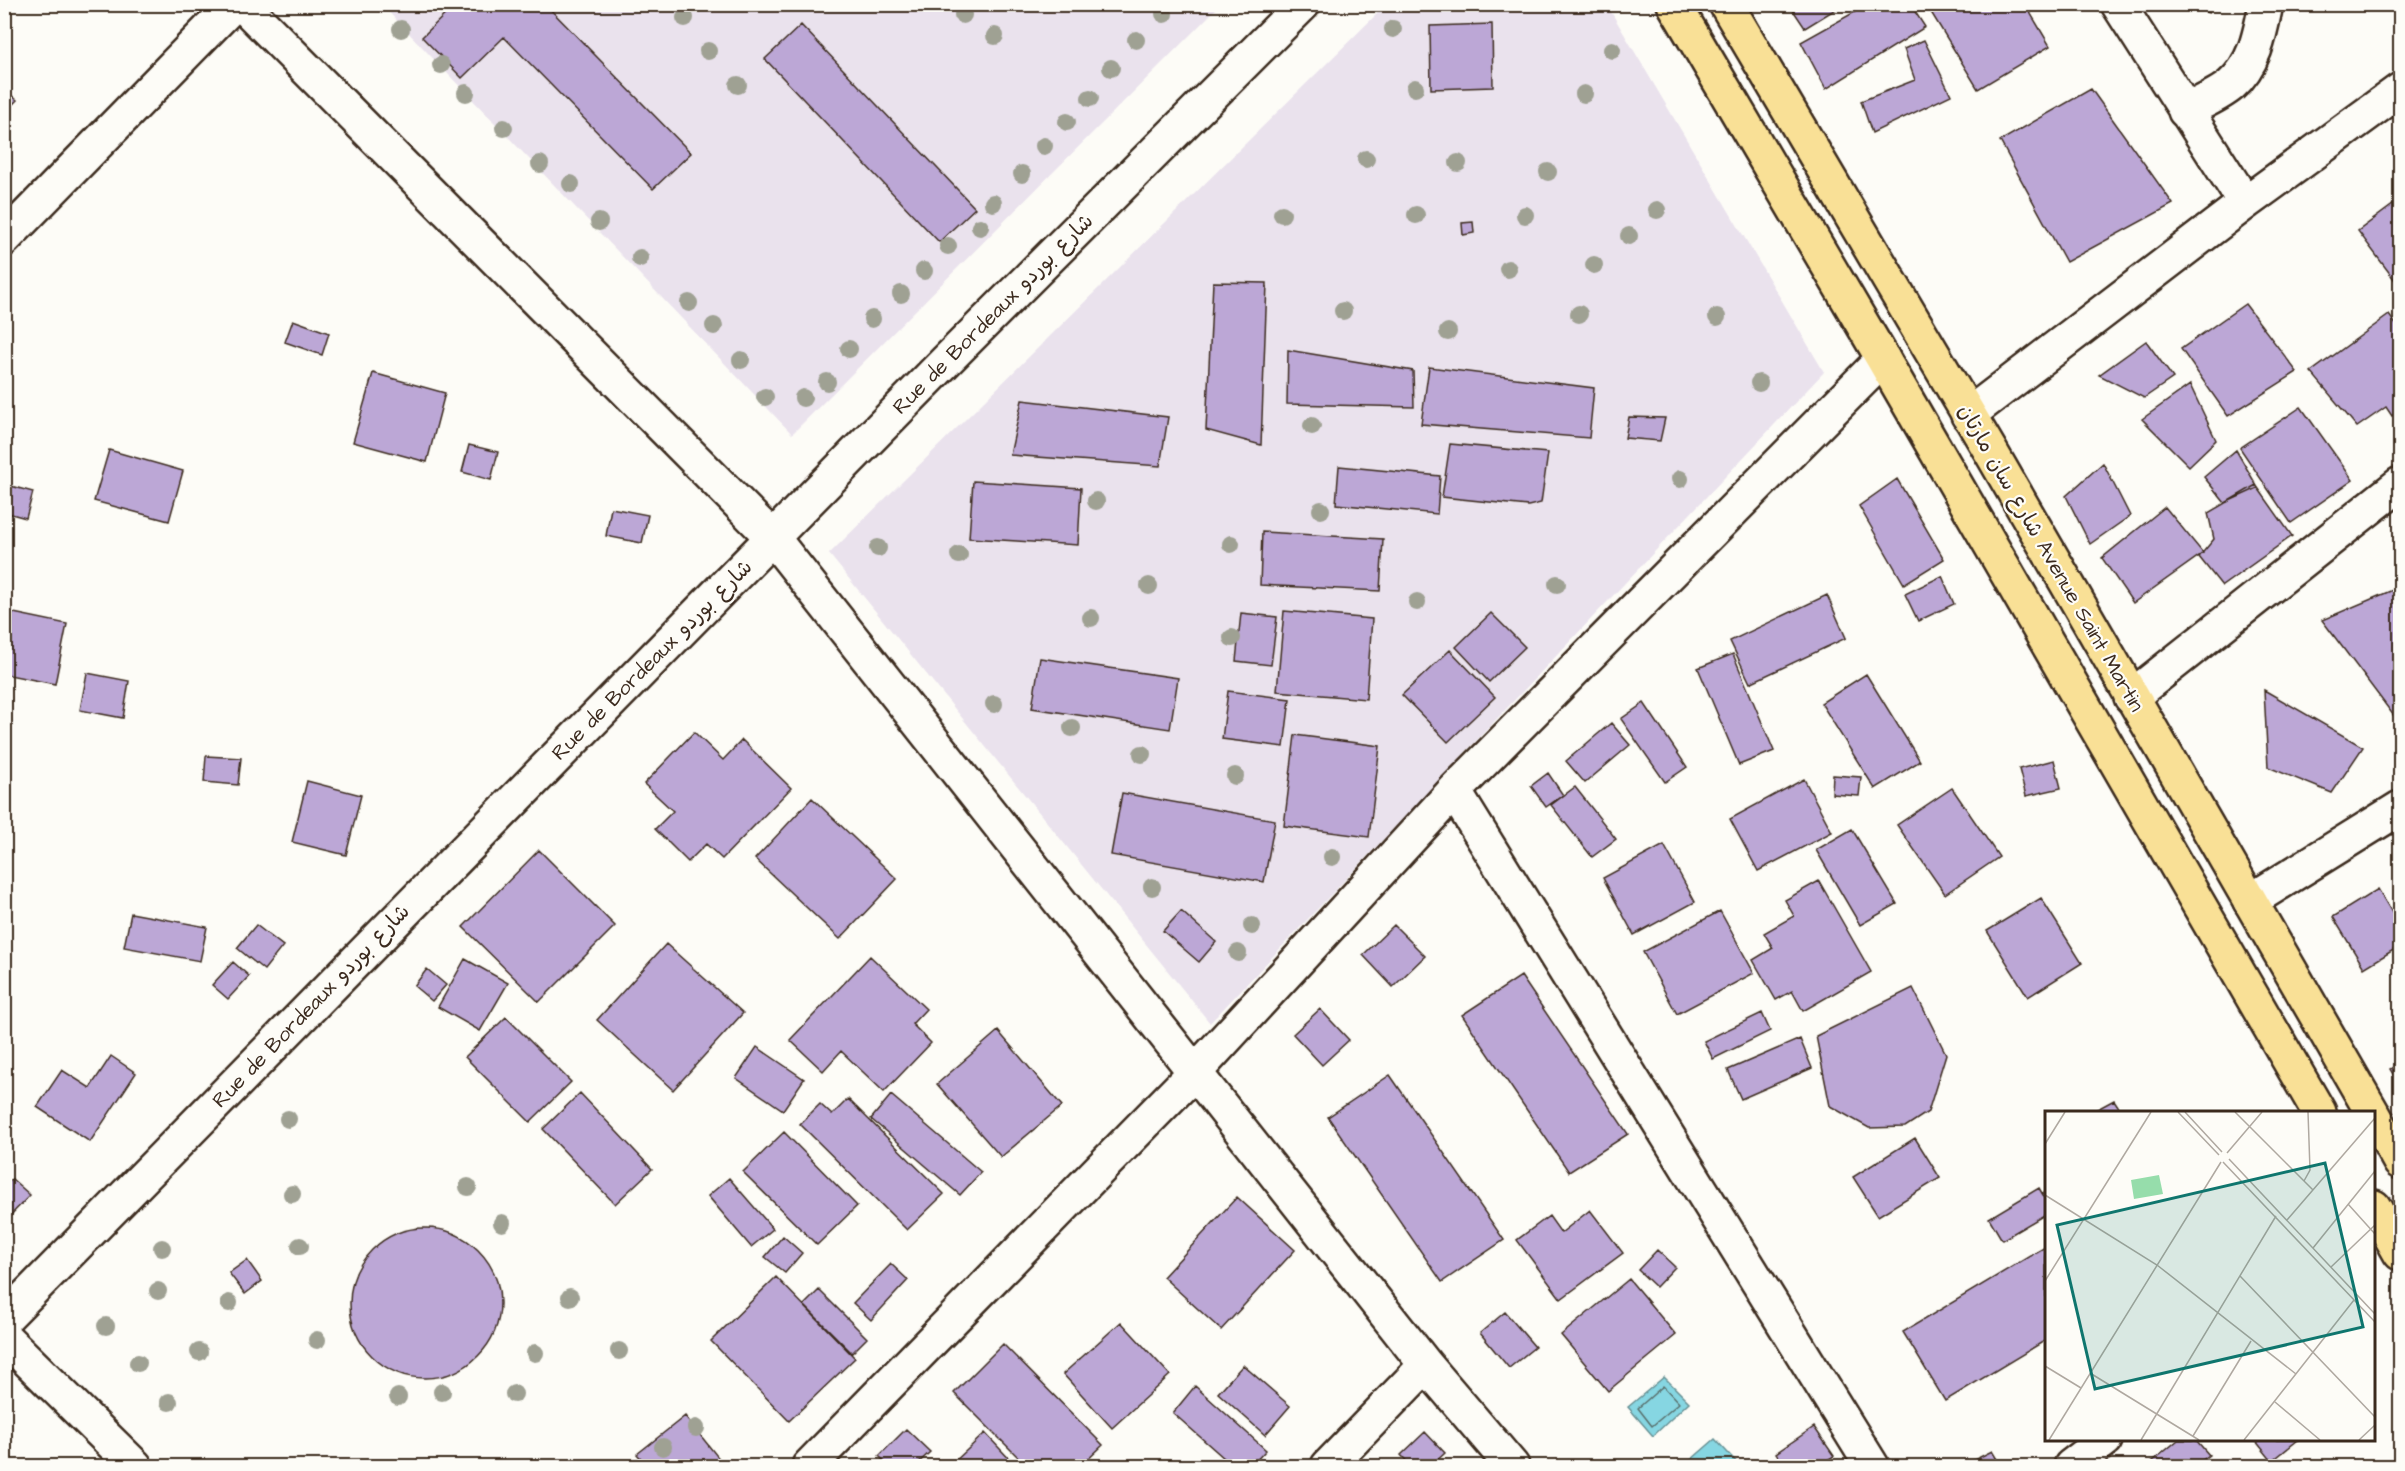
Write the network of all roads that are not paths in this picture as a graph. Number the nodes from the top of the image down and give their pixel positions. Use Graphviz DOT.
graph roads {
  1 [pos="234,4"];
  2 [pos="242,4"];
  3 [pos="1303,4"];
  4 [pos="1674,4"];
  5 [pos="1726,4"];
  6 [pos="2118,4"];
  7 [pos="2266,4"];
  8 [pos="2400,90"];
  9 [pos="2185,111"];
  10 [pos="2245,203"];
  11 [pos="4,239"];
  12 [pos="1883,359"];
  13 [pos="1968,415"];
  14 [pos="2400,484"];
  15 [pos="772,537"];
  16 [pos="2131,697"];
  17 [pos="1454,791"];
  18 [pos="2400,808"];
  19 [pos="2250,901"];
  20 [pos="1195,1072"];
  21 [pos="2318,1111"];
  22 [pos="2371,1111"];
  23 [pos="2375,1118"];
  24 [pos="2400,1162"];
  25 [pos="2376,1218"];
  26 [pos="2400,1253"];
  27 [pos="4,1319"];
  28 [pos="4,1337"];
  29 [pos="1426,1365"];
  30 [pos="2104,1441"];
  31 [pos="135,1467"];
  32 [pos="809,1467"];
  33 [pos="1328,1467"];
  34 [pos="1512,1467"];
  35 [pos="1872,1467"];
  36 [pos="2071,1467"];
  1 -- 11 [label="street"];
  2 -- 15 [label="street"];
  3 -- 15 [label="street, Rue de Bordeaux شارع بوردو"];
  4 -- 12 [label="main road"];
  5 -- 13 [label="main road, شارع سان مارتان Avenue Saint Martin"];
  6 -- 9 [label="street"];
  7 -- 9 [label="street"];
  8 -- 10 [label="street"];
  9 -- 10 [label="street"];
  10 -- 13 [label="street"];
  12 -- 17 [label="street"];
  12 -- 21 [label="main road"];
  13 -- 16 [label="main road, شارع سان مارتان Avenue Saint Martin"];
  14 -- 16 [label="street"];
  15 -- 20 [label="street"];
  15 -- 27 [label="street, Rue de Bordeaux شارع بوردو"];
  16 -- 19 [label="main road, شارع سان مارتان Avenue Saint Martin"];
  17 -- 20 [label="street"];
  17 -- 35 [label="street"];
  18 -- 19 [label="street"];
  19 -- 22 [label="main road, شارع سان مارتان Avenue Saint Martin"];
  20 -- 29 [label="street"];
  20 -- 32 [label="street"];
  23 -- 24 [label="main road, شارع سان مارتان Avenue Saint Martin"];
  25 -- 26 [label="main road"];
  28 -- 31 [label="street"];
  29 -- 33 [label="street"];
  29 -- 34 [label="street"];
  30 -- 36 [label="street"];
}
